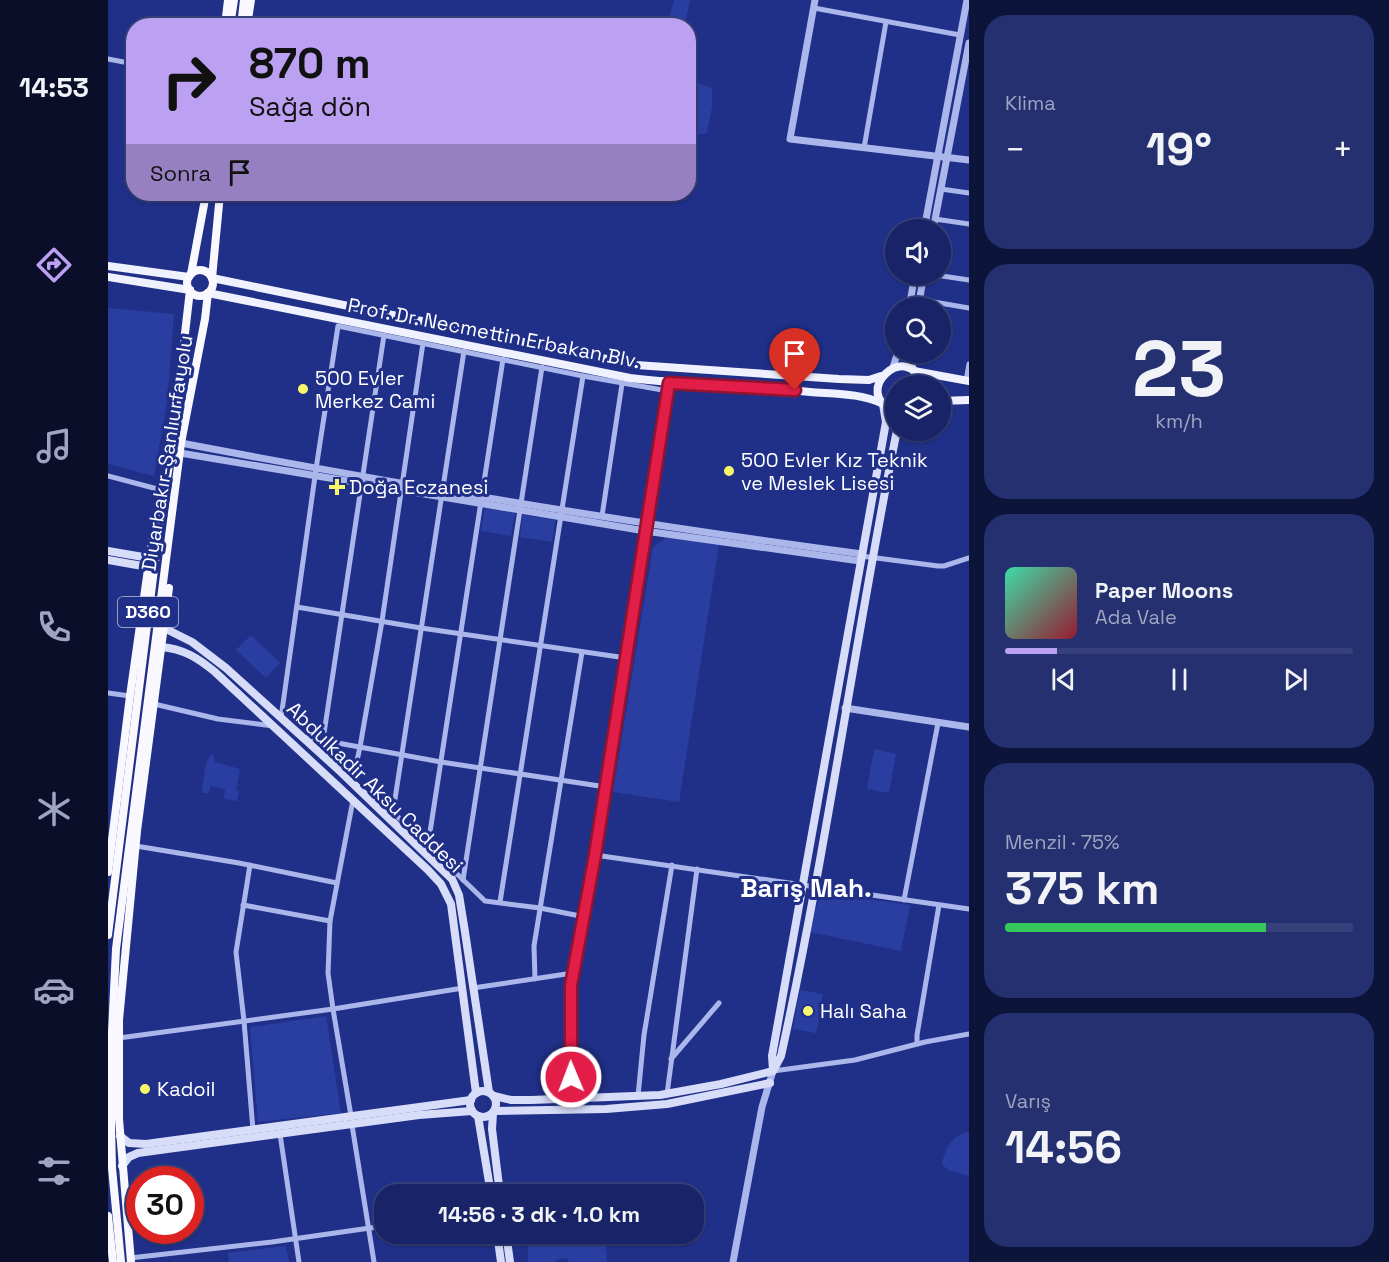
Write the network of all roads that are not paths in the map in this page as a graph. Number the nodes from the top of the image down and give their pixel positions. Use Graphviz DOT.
graph roads {
  1 [pos="228,0"];
  2 [pos="234,0"];
  3 [pos="244,0"];
  4 [pos="251,0"];
  5 [pos="815,0"];
  6 [pos="967,0"];
  7 [pos="814,8"];
  8 [pos="226,18"];
  9 [pos="232,18"];
  10 [pos="242,18"];
  11 [pos="248,18"];
  12 [pos="886,22"];
  13 [pos="960,35"];
  14 [pos="969,43"];
  15 [pos="108,59"];
  16 [pos="126,62"];
  17 [pos="864,148"];
  18 [pos="936,157"];
  19 [pos="947,158"];
  20 [pos="969,160"];
  21 [pos="941,189"];
  22 [pos="969,193"];
  23 [pos="205,201"];
  24 [pos="219,201"];
  25 [pos="926,219"];
  26 [pos="935,219"];
  27 [pos="951,221"];
  28 [pos="969,224"];
  29 [pos="108,266"];
  30 [pos="190,275"];
  31 [pos="108,277"];
  32 [pos="951,277"];
  33 [pos="212,278"];
  34 [pos="969,280"];
  35 [pos="190,290"];
  36 [pos="208,293"];
  37 [pos="951,305"];
  38 [pos="969,308"];
  39 [pos="384,335"];
  40 [pos="423,343"];
  41 [pos="464,351"];
  42 [pos="503,359"];
  43 [pos="894,363"];
  44 [pos="911,363"];
  45 [pos="969,364"];
  46 [pos="542,367"];
  47 [pos="893,367"];
  48 [pos="914,371"];
  49 [pos="918,375"];
  50 [pos="583,376"];
  51 [pos="881,376"];
  52 [pos="968,381"];
  53 [pos="622,384"];
  54 [pos="668,387"];
  55 [pos="951,400"];
  56 [pos="969,400"];
  57 [pos="883,404"];
  58 [pos="895,441"];
  59 [pos="182,443"];
  60 [pos="180,453"];
  61 [pos="315,472"];
  62 [pos="108,476"];
  63 [pos="361,480"];
  64 [pos="401,487"];
  65 [pos="165,491"];
  66 [pos="441,493"];
  67 [pos="480,500"];
  68 [pos="521,506"];
  69 [pos="561,512"];
  70 [pos="602,516"];
  71 [pos="172,521"];
  72 [pos="160,522"];
  73 [pos="646,527"];
  74 [pos="108,551"];
  75 [pos="861,557"];
  76 [pos="873,558"];
  77 [pos="969,558"];
  78 [pos="108,560"];
  79 [pos="148,563"];
  80 [pos="297,607"];
  81 [pos="341,615"];
  82 [pos="382,621"];
  83 [pos="164,628"];
  84 [pos="421,628"];
  85 [pos="460,633"];
  86 [pos="185,639"];
  87 [pos="501,639"];
  88 [pos="541,645"];
  89 [pos="161,646"];
  90 [pos="175,648"];
  91 [pos="582,652"];
  92 [pos="626,658"];
  93 [pos="108,693"];
  94 [pos="130,696"];
  95 [pos="154,704"];
  96 [pos="845,708"];
  97 [pos="280,718"];
  98 [pos="938,723"];
  99 [pos="274,726"];
  100 [pos="969,727"];
  101 [pos="300,736"];
  102 [pos="323,740"];
  103 [pos="360,747"];
  104 [pos="402,754"];
  105 [pos="441,762"];
  106 [pos="481,768"];
  107 [pos="521,775"];
  108 [pos="561,781"];
  109 [pos="352,783"];
  110 [pos="606,787"];
  111 [pos="353,800"];
  112 [pos="112,814"];
  113 [pos="136,846"];
  114 [pos="426,848"];
  115 [pos="595,855"];
  116 [pos="250,865"];
  117 [pos="672,865"];
  118 [pos="697,869"];
  119 [pos="108,872"];
  120 [pos="463,880"];
  121 [pos="337,883"];
  122 [pos="803,885"];
  123 [pos="815,887"];
  124 [pos="904,900"];
  125 [pos="500,902"];
  126 [pos="243,905"];
  127 [pos="939,905"];
  128 [pos="540,908"];
  129 [pos="969,909"];
  130 [pos="585,917"];
  131 [pos="330,921"];
  132 [pos="108,935"];
  133 [pos="573,973"];
  134 [pos="535,979"];
  135 [pos="463,988"];
  136 [pos="473,988"];
  137 [pos="719,1002"];
  138 [pos="333,1009"];
  139 [pos="244,1021"];
  140 [pos="969,1034"];
  141 [pos="119,1038"];
  142 [pos="917,1044"];
  143 [pos="670,1060"];
  144 [pos="773,1071"];
  145 [pos="770,1083"];
  146 [pos="476,1093"];
  147 [pos="492,1094"];
  148 [pos="667,1094"];
  149 [pos="638,1096"];
  150 [pos="564,1098"];
  151 [pos="471,1100"];
  152 [pos="494,1112"];
  153 [pos="475,1114"];
  154 [pos="352,1120"];
  155 [pos="253,1130"];
  156 [pos="280,1134"];
  157 [pos="120,1136"];
  158 [pos="122,1168"];
  159 [pos="489,1184"];
  160 [pos="499,1184"];
  161 [pos="108,1216"];
  162 [pos="374,1227"];
  163 [pos="369,1228"];
  164 [pos="296,1239"];
  165 [pos="499,1244"];
  166 [pos="508,1244"];
  167 [pos="130,1260"];
  168 [pos="113,1262"];
  169 [pos="121,1262"];
  170 [pos="299,1262"];
  171 [pos="374,1262"];
  172 [pos="501,1262"];
  173 [pos="510,1262"];
  174 [pos="733,1262"];
  1 -- 8 [label="highway"];
  2 -- 9 [label="highway"];
  3 -- 10 [label="highway"];
  4 -- 11 [label="highway"];
  5 -- 7 [label="street"];
  6 -- 13 [label="street"];
  7 -- 12 [label="street"];
  7 -- 17 [label="street"];
  12 -- 13 [label="street"];
  12 -- 17 [label="street"];
  13 -- 18 [label="street"];
  14 -- 19 [label="street"];
  15 -- 16 [label="street"];
  17 -- 18 [label="street"];
  18 -- 19 [label="street"];
  18 -- 25 [label="street"];
  19 -- 20 [label="street"];
  19 -- 21 [label="street"];
  21 -- 22 [label="street"];
  21 -- 26 [label="street"];
  23 -- 30 [label="highway, D360"];
  24 -- 33 [label="highway, D360"];
  27 -- 28 [label="street"];
  29 -- 30 [label="main road"];
  30 -- 33 [label="highway"];
  30 -- 35 [label="highway, D360"];
  31 -- 35 [label="main road"];
  32 -- 34 [label="street"];
  33 -- 36 [label="highway, D360"];
  33 -- 51 [label="main road, Prof. Dr. Necmettin Erbakan Blv."];
  35 -- 36 [label="highway"];
  35 -- 65 [label="highway, Diyarbakır-Şanlıurfa yolu / D360"];
  36 -- 54 [label="main road, Prof. Dr. Necmettin Erbakan Blv."];
  36 -- 59 [label="highway, Diyarbakır-Şanlıurfa yolu / D360"];
  37 -- 38 [label="street"];
  39 -- 40 [label="street"];
  39 -- 61 [label="street"];
  39 -- 63 [label="street"];
  40 -- 41 [label="street"];
  40 -- 64 [label="street"];
  41 -- 42 [label="street"];
  41 -- 66 [label="street"];
  42 -- 46 [label="street"];
  42 -- 67 [label="street"];
  43 -- 47 [label="street"];
  44 -- 48 [label="street"];
  45 -- 52 [label="street"];
  46 -- 50 [label="street"];
  46 -- 68 [label="street"];
  47 -- 48 [label="main road"];
  47 -- 51 [label="main road"];
  48 -- 49 [label="main road"];
  48 -- 52 [label="main road"];
  50 -- 53 [label="street"];
  50 -- 69 [label="street"];
  51 -- 57 [label="main road"];
  53 -- 54 [label="street"];
  53 -- 70 [label="street"];
  54 -- 57 [label="main road, Prof. Dr. Necmettin Erbakan Blv."];
  54 -- 73 [label="street"];
  55 -- 56 [label="main road"];
  57 -- 75 [label="main road"];
  58 -- 76 [label="main road"];
  59 -- 60 [label="highway, Diyarbakır-Şanlıurfa yolu / D360"];
  59 -- 61 [label="street"];
  60 -- 61 [label="street"];
  60 -- 71 [label="highway, Diyarbakır-Şanlıurfa yolu / D360"];
  61 -- 63 [label="street"];
  61 -- 80 [label="street"];
  62 -- 65 [label="street"];
  63 -- 64 [label="street"];
  63 -- 81 [label="street"];
  64 -- 66 [label="street"];
  64 -- 82 [label="street"];
  65 -- 72 [label="highway, Diyarbakır-Şanlıurfa yolu / D360"];
  66 -- 67 [label="street"];
  66 -- 84 [label="street"];
  67 -- 68 [label="street"];
  67 -- 85 [label="street"];
  68 -- 69 [label="street"];
  68 -- 87 [label="street"];
  69 -- 70 [label="street"];
  69 -- 73 [label="street"];
  69 -- 88 [label="street"];
  70 -- 73 [label="street"];
  71 -- 83 [label="highway"];
  71 -- 169 [label="highway, Diyarbakır-Şanlıurfa yolu / D360"];
  72 -- 79 [label="highway"];
  72 -- 132 [label="highway, Diyarbakır-Şanlıurfa yolu / D360"];
  73 -- 75 [label="street"];
  73 -- 92 [label="street"];
  74 -- 79 [label="main road"];
  75 -- 76 [label="street"];
  75 -- 122 [label="main road"];
  76 -- 77 [label="street"];
  76 -- 96 [label="main road"];
  78 -- 79 [label="main road"];
  79 -- 94 [label="highway"];
  80 -- 81 [label="street"];
  80 -- 97 [label="street"];
  81 -- 82 [label="street"];
  81 -- 102 [label="street"];
  82 -- 84 [label="street"];
  82 -- 103 [label="street"];
  83 -- 86 [label="main road, Abdulkadir Aksu Caddesi"];
  83 -- 89 [label="highway"];
  84 -- 85 [label="street"];
  84 -- 104 [label="street"];
  85 -- 87 [label="street"];
  85 -- 105 [label="street"];
  86 -- 90 [label="main road"];
  86 -- 97 [label="main road, Abdulkadir Aksu Caddesi"];
  87 -- 88 [label="street"];
  87 -- 106 [label="street"];
  88 -- 91 [label="street"];
  88 -- 107 [label="street"];
  89 -- 90 [label="main road, Abdulkadir Aksu Caddesi"];
  89 -- 95 [label="highway"];
  90 -- 99 [label="main road, Abdulkadir Aksu Caddesi"];
  91 -- 92 [label="street"];
  91 -- 108 [label="street"];
  92 -- 110 [label="street"];
  93 -- 94 [label="street"];
  94 -- 112 [label="highway"];
  95 -- 99 [label="street"];
  95 -- 113 [label="highway"];
  96 -- 98 [label="street"];
  96 -- 123 [label="main road"];
  97 -- 101 [label="main road, Abdulkadir Aksu Caddesi"];
  98 -- 100 [label="street"];
  98 -- 124 [label="street"];
  99 -- 111 [label="main road, Abdulkadir Aksu Caddesi"];
  101 -- 102 [label="street"];
  101 -- 109 [label="main road, Abdulkadir Aksu Caddesi"];
  102 -- 103 [label="street"];
  103 -- 104 [label="street"];
  103 -- 109 [label="street"];
  104 -- 105 [label="street"];
  104 -- 114 [label="street"];
  105 -- 106 [label="street"];
  105 -- 114 [label="street"];
  106 -- 107 [label="street"];
  106 -- 120 [label="street"];
  107 -- 108 [label="street"];
  107 -- 125 [label="street"];
  108 -- 110 [label="street"];
  108 -- 128 [label="street"];
  109 -- 114 [label="main road, Abdulkadir Aksu Caddesi"];
  110 -- 115 [label="street"];
  111 -- 121 [label="street"];
  111 -- 135 [label="main road, Abdulkadir Aksu Caddesi"];
  112 -- 119 [label="highway"];
  113 -- 116 [label="street"];
  113 -- 141 [label="highway"];
  114 -- 120 [label="street"];
  114 -- 136 [label="main road, Abdulkadir Aksu Caddesi"];
  115 -- 117 [label="street"];
  115 -- 130 [label="street"];
  116 -- 121 [label="street"];
  116 -- 126 [label="street"];
  117 -- 118 [label="street"];
  117 -- 149 [label="street"];
  118 -- 122 [label="street"];
  118 -- 143 [label="street"];
  120 -- 125 [label="street"];
  121 -- 131 [label="street"];
  122 -- 123 [label="street"];
  122 -- 144 [label="main road"];
  123 -- 124 [label="street"];
  123 -- 144 [label="main road"];
  124 -- 127 [label="street"];
  125 -- 128 [label="street"];
  126 -- 131 [label="street"];
  126 -- 139 [label="street"];
  127 -- 129 [label="street"];
  127 -- 142 [label="street"];
  128 -- 130 [label="street"];
  128 -- 134 [label="street"];
  130 -- 133 [label="street"];
  131 -- 138 [label="street"];
  133 -- 134 [label="street"];
  133 -- 150 [label="street"];
  134 -- 136 [label="street"];
  135 -- 138 [label="street"];
  135 -- 146 [label="main road, Abdulkadir Aksu Caddesi"];
  136 -- 147 [label="main road, Abdulkadir Aksu Caddesi"];
  137 -- 143 [label="street"];
  138 -- 139 [label="street"];
  138 -- 154 [label="street"];
  139 -- 141 [label="street"];
  139 -- 155 [label="street"];
  140 -- 142 [label="street"];
  141 -- 157 [label="highway"];
  142 -- 144 [label="street"];
  143 -- 148 [label="street"];
  144 -- 145 [label="street"];
  144 -- 148 [label="main road"];
  145 -- 152 [label="main road"];
  145 -- 174 [label="street"];
  146 -- 147 [label="main road"];
  146 -- 151 [label="main road"];
  147 -- 150 [label="main road"];
  147 -- 152 [label="main road"];
  148 -- 149 [label="main road"];
  149 -- 150 [label="main road"];
  151 -- 153 [label="main road"];
  151 -- 154 [label="main road"];
  152 -- 153 [label="main road"];
  152 -- 160 [label="main road"];
  153 -- 154 [label="main road"];
  153 -- 159 [label="main road"];
  154 -- 155 [label="main road"];
  154 -- 156 [label="main road"];
  154 -- 163 [label="street"];
  155 -- 157 [label="main road"];
  156 -- 158 [label="main road"];
  156 -- 164 [label="street"];
  157 -- 158 [label="highway"];
  158 -- 167 [label="highway"];
  161 -- 168 [label="highway"];
  162 -- 163 [label="street"];
  163 -- 164 [label="street"];
  163 -- 171 [label="street"];
  164 -- 167 [label="street"];
  164 -- 170 [label="street"];
  165 -- 172 [label="main road"];
  166 -- 173 [label="main road"];
}
